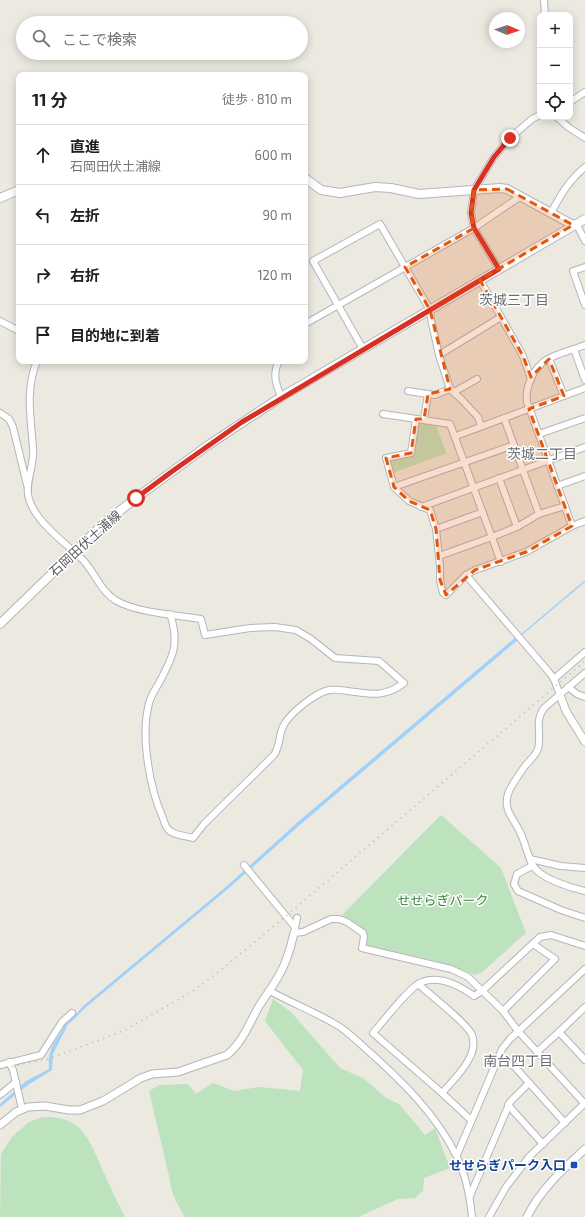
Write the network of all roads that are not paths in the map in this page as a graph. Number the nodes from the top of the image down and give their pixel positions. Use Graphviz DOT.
graph roads {
  1 [pos="544,0"];
  2 [pos="545,12"];
  3 [pos="585,92"];
  4 [pos="573,100"];
  5 [pos="537,116"];
  6 [pos="560,120"];
  7 [pos="585,138"];
  8 [pos="585,167"];
  9 [pos="308,180"];
  10 [pos="474,190"];
  11 [pos="16,191"];
  12 [pos="521,196"];
  13 [pos="0,198"];
  14 [pos="550,213"];
  15 [pos="585,219"];
  16 [pos="574,224"];
  17 [pos="474,228"];
  18 [pos="585,241"];
  19 [pos="405,267"];
  20 [pos="585,267"];
  21 [pos="499,269"];
  22 [pos="480,280"];
  23 [pos="338,305"];
  24 [pos="585,305"];
  25 [pos="430,310"];
  26 [pos="501,317"];
  27 [pos="0,321"];
  28 [pos="308,322"];
  29 [pos="16,329"];
  30 [pos="585,345"];
  31 [pos="363,349"];
  32 [pos="574,349"];
  33 [pos="439,355"];
  34 [pos="550,359"];
  35 [pos="36,364"];
  36 [pos="278,364"];
  37 [pos="477,379"];
  38 [pos="531,379"];
  39 [pos="585,380"];
  40 [pos="585,388"];
  41 [pos="408,391"];
  42 [pos="452,391"];
  43 [pos="428,394"];
  44 [pos="564,396"];
  45 [pos="281,397"];
  46 [pos="530,409"];
  47 [pos="0,412"];
  48 [pos="383,414"];
  49 [pos="504,418"];
  50 [pos="585,418"];
  51 [pos="416,419"];
  52 [pos="424,420"];
  53 [pos="481,426"];
  54 [pos="539,434"];
  55 [pos="456,436"];
  56 [pos="514,445"];
  57 [pos="585,447"];
  58 [pos="548,460"];
  59 [pos="465,462"];
  60 [pos="523,470"];
  61 [pos="499,478"];
  62 [pos="584,478"];
  63 [pos="557,486"];
  64 [pos="394,487"];
  65 [pos="28,488"];
  66 [pos="474,488"];
  67 [pos="565,506"];
  68 [pos="422,507"];
  69 [pos="483,512"];
  70 [pos="539,514"];
  71 [pos="585,521"];
  72 [pos="572,526"];
  73 [pos="517,527"];
  74 [pos="436,529"];
  75 [pos="492,537"];
  76 [pos="73,552"];
  77 [pos="439,556"];
  78 [pos="501,562"];
  79 [pos="466,575"];
  80 [pos="170,614"];
  81 [pos="0,624"];
  82 [pos="585,652"];
  83 [pos="585,673"];
  84 [pos="554,679"];
  85 [pos="568,687"];
  86 [pos="560,695"];
  87 [pos="585,697"];
  88 [pos="585,742"];
  89 [pos="530,859"];
  90 [pos="532,866"];
  91 [pos="246,868"];
  92 [pos="585,868"];
  93 [pos="585,891"];
  94 [pos="297,918"];
  95 [pos="585,918"];
  96 [pos="295,930"];
  97 [pos="533,944"];
  98 [pos="585,946"];
  99 [pos="585,969"];
  100 [pos="418,984"];
  101 [pos="270,991"];
  102 [pos="482,991"];
  103 [pos="585,1007"];
  104 [pos="503,1011"];
  105 [pos="72,1013"];
  106 [pos="518,1031"];
  107 [pos="559,1032"];
  108 [pos="538,1051"];
  109 [pos="498,1060"];
  110 [pos="585,1060"];
  111 [pos="9,1062"];
  112 [pos="0,1065"];
  113 [pos="16,1083"];
  114 [pos="529,1083"];
  115 [pos="442,1093"];
  116 [pos="0,1095"];
  117 [pos="585,1104"];
  118 [pos="508,1105"];
  119 [pos="22,1109"];
  120 [pos="471,1120"];
  121 [pos="565,1123"];
  122 [pos="0,1125"];
  123 [pos="543,1144"];
  124 [pos="585,1149"];
  125 [pos="456,1156"];
  126 [pos="470,1196"];
  127 [pos="472,1217"];
  128 [pos="490,1217"];
  129 [pos="526,1217"];
  1 -- 2 [label="street"];
  3 -- 4 [label="street"];
  5 -- 10 [label="street"];
  6 -- 7 [label="street"];
  8 -- 14 [label="street"];
  9 -- 10 [label="main road"];
  10 -- 12 [label="main road"];
  10 -- 17 [label="street"];
  11 -- 13 [label="main road"];
  12 -- 14 [label="main road"];
  12 -- 17 [label="street"];
  14 -- 16 [label="main road"];
  15 -- 16 [label="main road, 石岡田伏土浦線"];
  16 -- 18 [label="street"];
  16 -- 21 [label="main road, 石岡田伏土浦線"];
  17 -- 19 [label="street"];
  17 -- 21 [label="street"];
  19 -- 23 [label="street"];
  19 -- 23 [label="street"];
  19 -- 25 [label="street"];
  20 -- 24 [label="street"];
  21 -- 22 [label="main road, 石岡田伏土浦線"];
  22 -- 25 [label="main road, 石岡田伏土浦線"];
  22 -- 26 [label="street"];
  23 -- 28 [label="street"];
  23 -- 31 [label="street"];
  25 -- 31 [label="main road, 石岡田伏土浦線"];
  25 -- 33 [label="street"];
  26 -- 33 [label="street"];
  26 -- 38 [label="street"];
  27 -- 29 [label="street"];
  30 -- 32 [label="street"];
  31 -- 45 [label="main road, 石岡田伏土浦線"];
  32 -- 34 [label="street"];
  32 -- 39 [label="street"];
  33 -- 42 [label="street"];
  34 -- 38 [label="street"];
  34 -- 44 [label="street"];
  35 -- 65 [label="street"];
  36 -- 45 [label="street"];
  37 -- 42 [label="street"];
  38 -- 46 [label="street"];
  40 -- 44 [label="street"];
  41 -- 43 [label="street"];
  42 -- 43 [label="street"];
  42 -- 53 [label="street"];
  43 -- 52 [label="street"];
  44 -- 46 [label="street"];
  45 -- 76 [label="main road, 石岡田伏土浦線"];
  46 -- 49 [label="street"];
  46 -- 54 [label="street"];
  47 -- 65 [label="street"];
  48 -- 51 [label="street"];
  49 -- 53 [label="street"];
  49 -- 56 [label="street"];
  50 -- 54 [label="street"];
  51 -- 52 [label="street"];
  51 -- 64 [label="street"];
  52 -- 55 [label="street"];
  53 -- 55 [label="street"];
  54 -- 58 [label="street"];
  55 -- 59 [label="street"];
  56 -- 59 [label="street"];
  56 -- 60 [label="street"];
  57 -- 58 [label="street"];
  58 -- 60 [label="street"];
  58 -- 63 [label="street"];
  59 -- 64 [label="street"];
  59 -- 66 [label="street"];
  60 -- 61 [label="street"];
  60 -- 70 [label="street"];
  61 -- 66 [label="street"];
  61 -- 73 [label="street"];
  62 -- 63 [label="street"];
  63 -- 67 [label="street"];
  64 -- 68 [label="street"];
  65 -- 76 [label="street"];
  66 -- 68 [label="street"];
  66 -- 69 [label="street"];
  67 -- 70 [label="street"];
  67 -- 72 [label="street"];
  68 -- 74 [label="street"];
  69 -- 74 [label="street"];
  69 -- 75 [label="street"];
  70 -- 73 [label="street"];
  71 -- 72 [label="street"];
  72 -- 78 [label="street"];
  73 -- 75 [label="street"];
  74 -- 77 [label="street"];
  75 -- 77 [label="street"];
  75 -- 78 [label="street"];
  76 -- 80 [label="street"];
  76 -- 81 [label="main road, 石岡田伏土浦線"];
  77 -- 79 [label="street"];
  78 -- 79 [label="street"];
  79 -- 84 [label="street"];
  80 -- 80 [label="street"];
  82 -- 84 [label="street"];
  83 -- 85 [label="street"];
  84 -- 86 [label="street"];
  85 -- 86 [label="street"];
  85 -- 87 [label="street"];
  86 -- 88 [label="street"];
  86 -- 89 [label="street"];
  89 -- 90 [label="street"];
  89 -- 92 [label="street"];
  90 -- 93 [label="street"];
  90 -- 95 [label="street"];
  91 -- 96 [label="street"];
  94 -- 96 [label="street"];
  96 -- 101 [label="street"];
  96 -- 102 [label="street"];
  97 -- 98 [label="street"];
  97 -- 102 [label="street"];
  97 -- 104 [label="street"];
  99 -- 106 [label="street"];
  100 -- 102 [label="street"];
  100 -- 115 [label="street"];
  100 -- 115 [label="street"];
  101 -- 119 [label="street"];
  101 -- 125 [label="street"];
  102 -- 104 [label="street"];
  103 -- 107 [label="street"];
  104 -- 106 [label="street"];
  105 -- 111 [label="street"];
  106 -- 108 [label="street"];
  106 -- 109 [label="street"];
  107 -- 108 [label="street"];
  107 -- 110 [label="street"];
  108 -- 117 [label="street"];
  109 -- 114 [label="street"];
  109 -- 120 [label="street"];
  111 -- 112 [label="street"];
  111 -- 113 [label="street"];
  113 -- 116 [label="street"];
  113 -- 119 [label="street"];
  114 -- 118 [label="street"];
  114 -- 121 [label="street"];
  115 -- 120 [label="street"];
  117 -- 121 [label="street"];
  118 -- 123 [label="street"];
  118 -- 126 [label="street"];
  119 -- 122 [label="street"];
  120 -- 125 [label="street"];
  121 -- 123 [label="street"];
  123 -- 128 [label="street"];
  124 -- 129 [label="street"];
  125 -- 126 [label="street"];
  126 -- 127 [label="street"];
}
